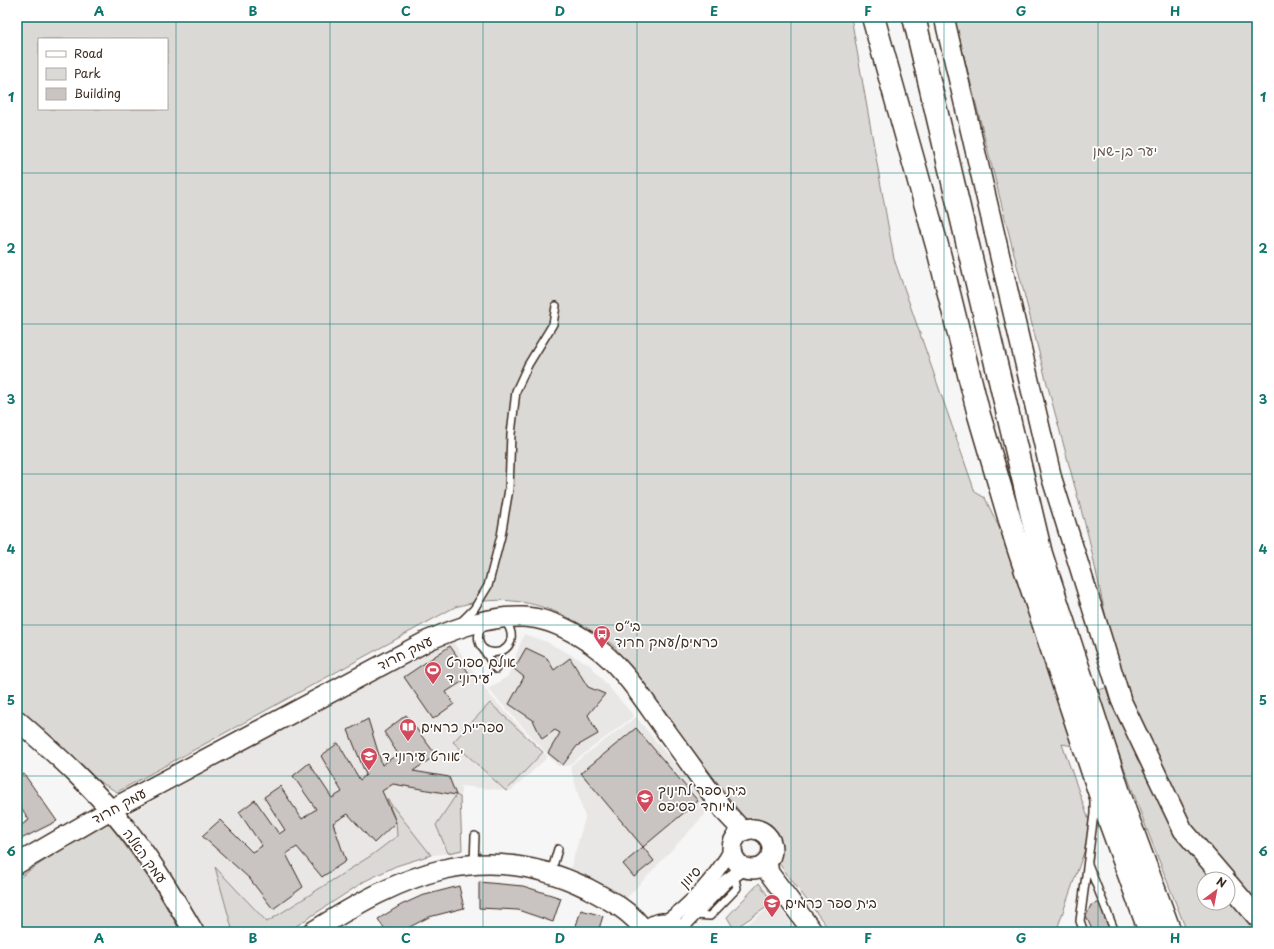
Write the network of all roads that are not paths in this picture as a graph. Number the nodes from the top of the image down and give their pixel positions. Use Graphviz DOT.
graph roads {
  1 [pos="874,17"];
  2 [pos="914,17"];
  3 [pos="944,17"];
  4 [pos="556,306"];
  5 [pos="494,619"];
  6 [pos="454,629"];
  7 [pos="482,648"];
  8 [pos="496,669"];
  9 [pos="20,728"];
  10 [pos="1092,770"];
  11 [pos="110,810"];
  12 [pos="743,831"];
  13 [pos="475,836"];
  14 [pos="732,848"];
  15 [pos="558,849"];
  16 [pos="1088,862"];
  17 [pos="17,864"];
  18 [pos="474,865"];
  19 [pos="760,866"];
  20 [pos="1218,871"];
  21 [pos="551,873"];
  22 [pos="1236,892"];
  23 [pos="1257,917"];
  24 [pos="663,922"];
  25 [pos="194,932"];
  26 [pos="312,932"];
  27 [pos="645,932"];
  28 [pos="681,932"];
  29 [pos="813,932"];
  30 [pos="1084,932"];
  31 [pos="1115,932"];
  32 [pos="1150,932"];
  33 [pos="1170,932"];
  1 -- 10 [label="highway"];
  2 -- 33 [label="highway"];
  3 -- 20 [label="street"];
  4 -- 6 [label="lane"];
  5 -- 6 [label="street, עמק חרוד"];
  5 -- 7 [label="lane"];
  5 -- 7 [label="lane"];
  5 -- 12 [label="street, עמק חרוד"];
  6 -- 11 [label="street, עמק חרוד"];
  7 -- 8 [label="lane"];
  9 -- 11 [label="street, עמק האלה"];
  10 -- 16 [label="lane"];
  10 -- 32 [label="highway"];
  11 -- 17 [label="street, עמק חרוד"];
  11 -- 25 [label="street, עמק האלה"];
  12 -- 14 [label="street"];
  12 -- 19 [label="street"];
  13 -- 18 [label="lane"];
  14 -- 19 [label="street"];
  14 -- 24 [label="street, סיוון"];
  15 -- 21 [label="lane"];
  16 -- 30 [label="lane"];
  16 -- 31 [label="lane"];
  18 -- 21 [label="street"];
  18 -- 26 [label="street"];
  19 -- 28 [label="street, סיוון"];
  19 -- 29 [label="street"];
  21 -- 27 [label="street"];
  22 -- 23 [label="street"];
  24 -- 27 [label="street"];
  24 -- 28 [label="street"];
}
